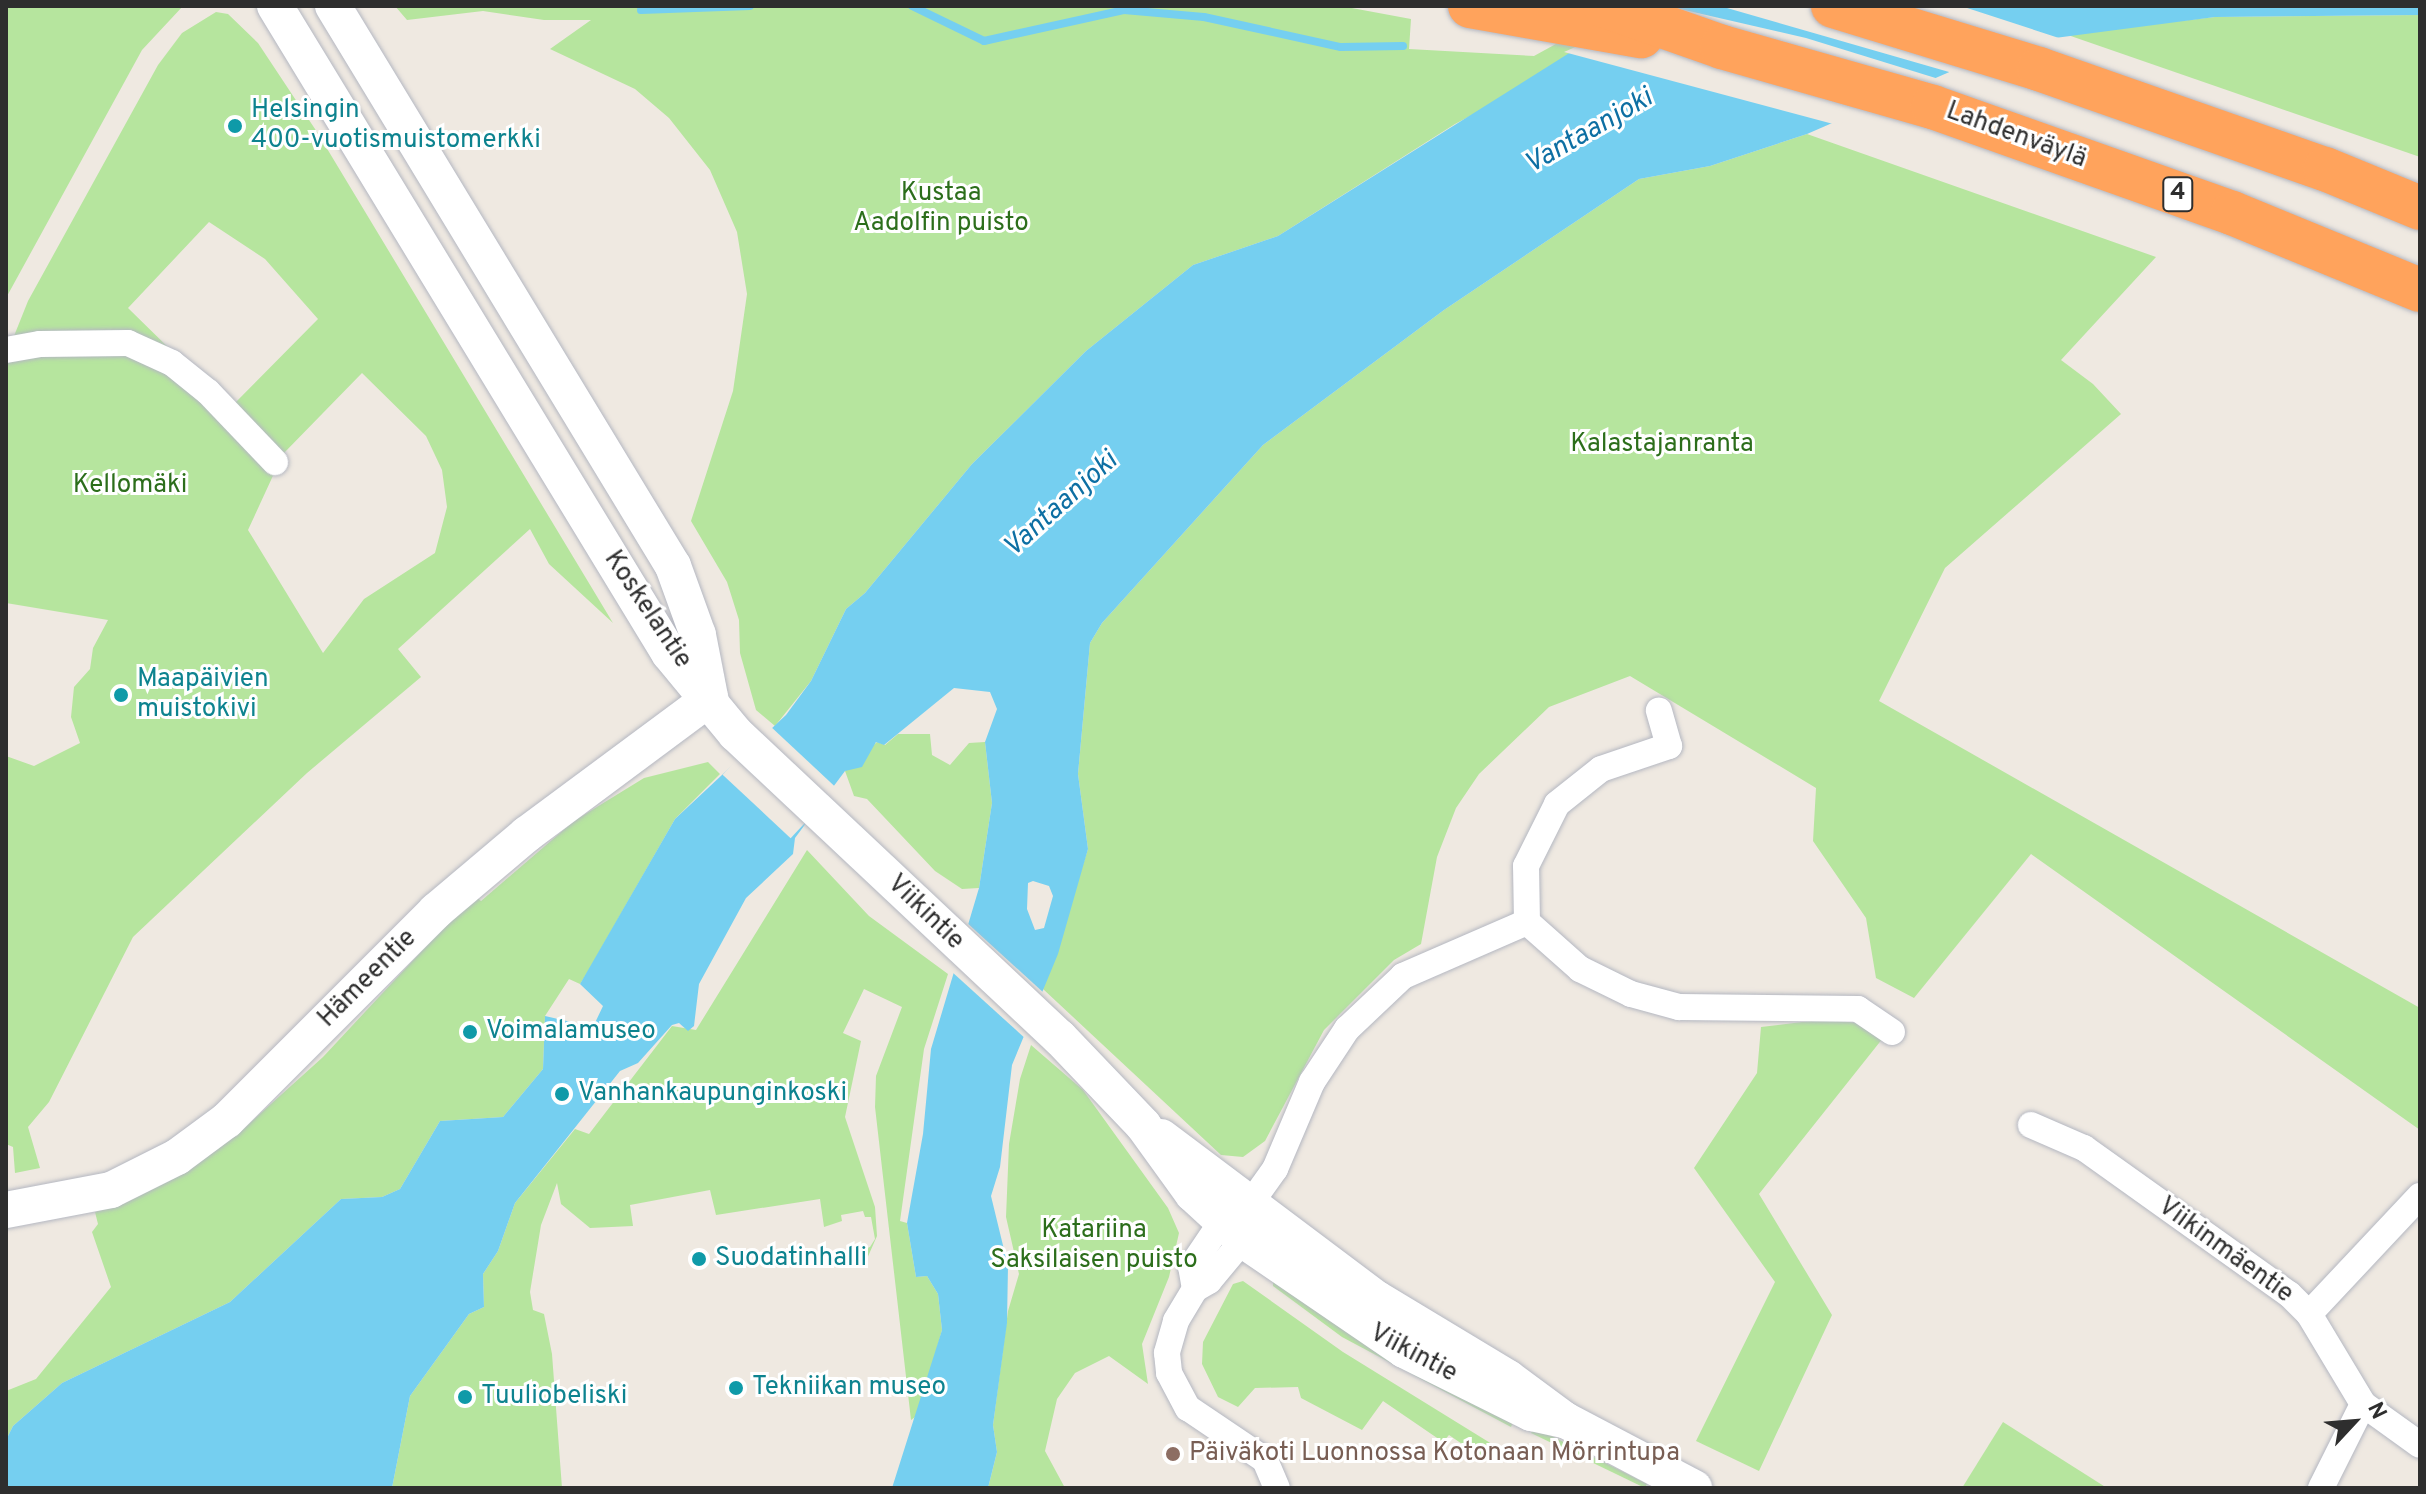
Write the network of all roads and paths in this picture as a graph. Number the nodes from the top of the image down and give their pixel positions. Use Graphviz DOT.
graph roads {
  1 [pos="275,6"];
  2 [pos="333,6"];
  3 [pos="1470,6"];
  4 [pos="1605,6"];
  5 [pos="1833,6"];
  6 [pos="1722,47"];
  7 [pos="2420,208"];
  8 [pos="2420,290"];
  9 [pos="6,350"];
  10 [pos="275,462"];
  11 [pos="710,698"];
  12 [pos="1659,710"];
  13 [pos="1527,922"];
  14 [pos="1892,1032"];
  15 [pos="2031,1125"];
  16 [pos="2420,1196"];
  17 [pos="6,1210"];
  18 [pos="1238,1222"];
  19 [pos="2309,1314"];
  20 [pos="2363,1404"];
  21 [pos="2420,1445"];
  22 [pos="1277,1488"];
  23 [pos="1694,1488"];
  24 [pos="2321,1488"];
  1 -- 11 [label="main road, Koskelantie"];
  2 -- 11 [label="main road, Koskelantie"];
  3 -- 6 [label="highway"];
  4 -- 6 [label="highway, Lahdenväylä / 4"];
  5 -- 7 [label="highway"];
  6 -- 8 [label="highway, Lahdenväylä / 4"];
  9 -- 10 [label="street"];
  11 -- 17 [label="main road, Hämeentie"];
  11 -- 18 [label="main road, Viikintie"];
  12 -- 13 [label="street"];
  13 -- 14 [label="street"];
  13 -- 18 [label="street"];
  15 -- 19 [label="street, Viikinmäentie"];
  16 -- 19 [label="street"];
  18 -- 22 [label="street"];
  18 -- 23 [label="main road, Viikintie"];
  19 -- 20 [label="street, Viikinmäentie"];
  20 -- 21 [label="street, Viikinmäentie"];
  20 -- 24 [label="street"];
}
